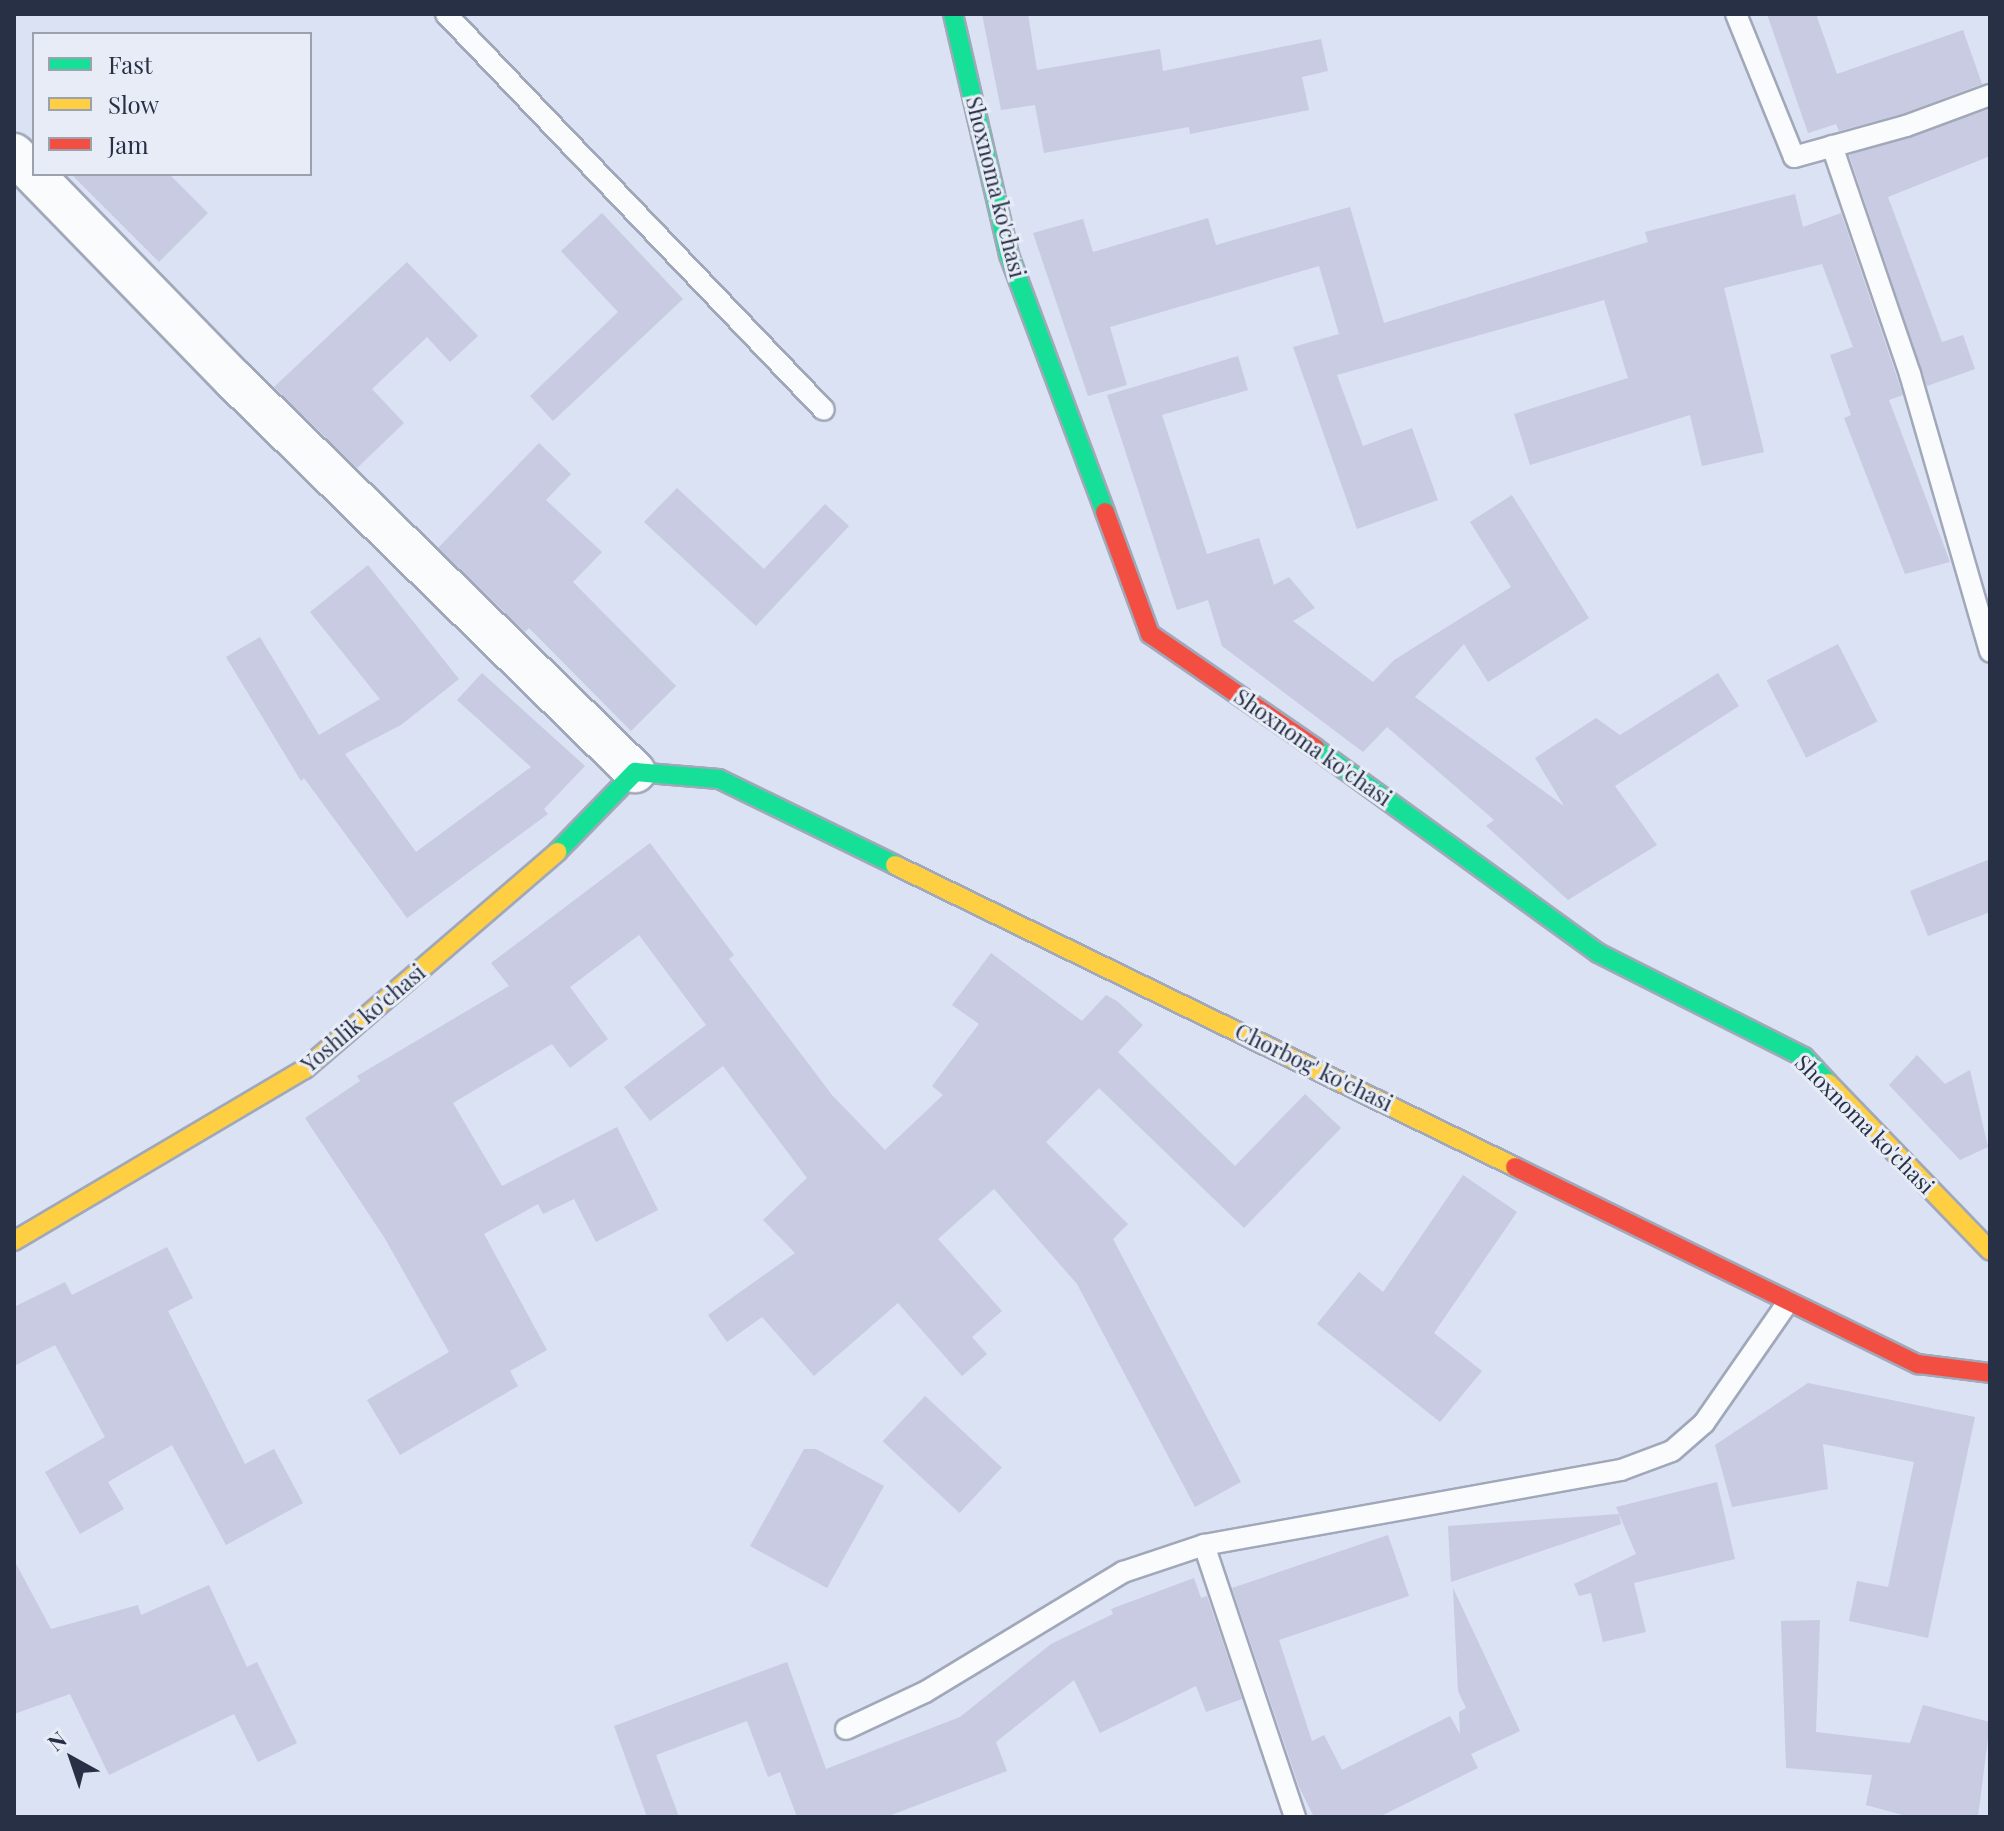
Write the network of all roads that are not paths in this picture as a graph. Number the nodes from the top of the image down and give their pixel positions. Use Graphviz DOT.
graph roads {
  1 [pos="446,14"];
  2 [pos="953,14"];
  3 [pos="1736,14"];
  4 [pos="1990,95"];
  5 [pos="1832,146"];
  6 [pos="14,154"];
  7 [pos="32,172"];
  8 [pos="35,176"];
  9 [pos="824,410"];
  10 [pos="1990,652"];
  11 [pos="635,772"];
  12 [pos="14,1241"];
  13 [pos="1990,1251"];
  14 [pos="1788,1302"];
  15 [pos="1990,1373"];
  16 [pos="1204,1545"];
  17 [pos="846,1729"];
  18 [pos="1295,1817"];
  1 -- 9 [label="lane"];
  2 -- 13 [label="street, Shoxnoma ko'chasi"];
  3 -- 5 [label="lane"];
  4 -- 5 [label="lane"];
  5 -- 10 [label="lane"];
  6 -- 7 [label="street"];
  8 -- 11 [label="street"];
  11 -- 12 [label="street, Yoshlik ko'chasi"];
  11 -- 14 [label="street, Chorbog' ko'chasi"];
  14 -- 15 [label="street, Chorbog' ko'chasi"];
  14 -- 16 [label="lane"];
  16 -- 17 [label="lane"];
  16 -- 18 [label="lane"];
}
